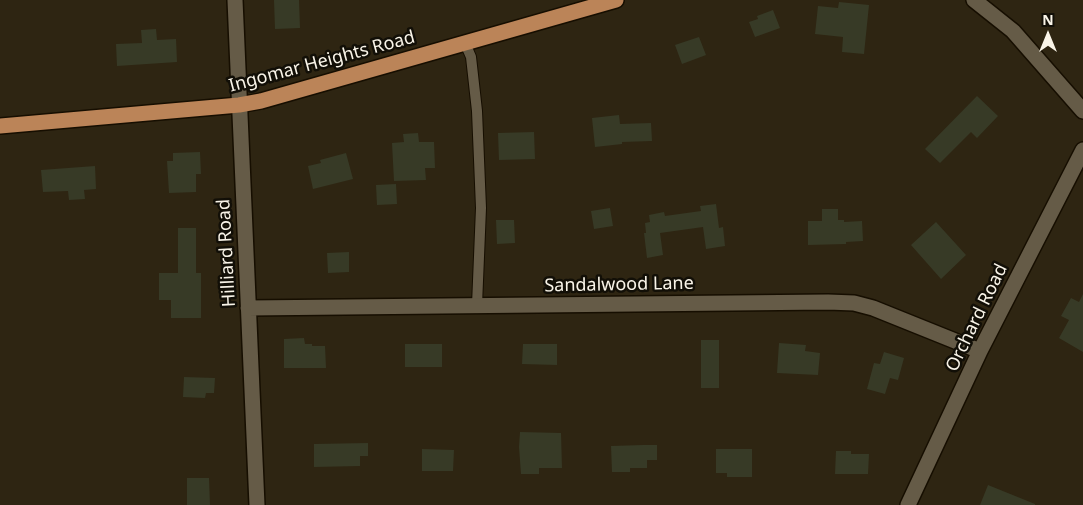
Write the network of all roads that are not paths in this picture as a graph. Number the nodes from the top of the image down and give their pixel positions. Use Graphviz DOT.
graph roads {
  1 [pos="235,0"];
  2 [pos="616,0"];
  3 [pos="974,0"];
  4 [pos="465,42"];
  5 [pos="239,105"];
  6 [pos="1083,111"];
  7 [pos="0,126"];
  8 [pos="1083,150"];
  9 [pos="477,305"];
  10 [pos="248,308"];
  11 [pos="980,351"];
  12 [pos="257,505"];
  13 [pos="908,505"];
  1 -- 5 [label="street, Hilliard Road"];
  2 -- 4 [label="main road, Ingomar Heights Road"];
  3 -- 6 [label="street"];
  4 -- 5 [label="main road, Ingomar Heights Road"];
  4 -- 9 [label="lane"];
  5 -- 7 [label="main road, Ingomar Heights Road"];
  5 -- 10 [label="street, Hilliard Road"];
  8 -- 11 [label="street, Orchard Road"];
  9 -- 10 [label="street, Sandalwood Lane"];
  9 -- 11 [label="street, Sandalwood Lane"];
  10 -- 12 [label="street, Hilliard Road"];
  11 -- 13 [label="street, Orchard Road"];
}
